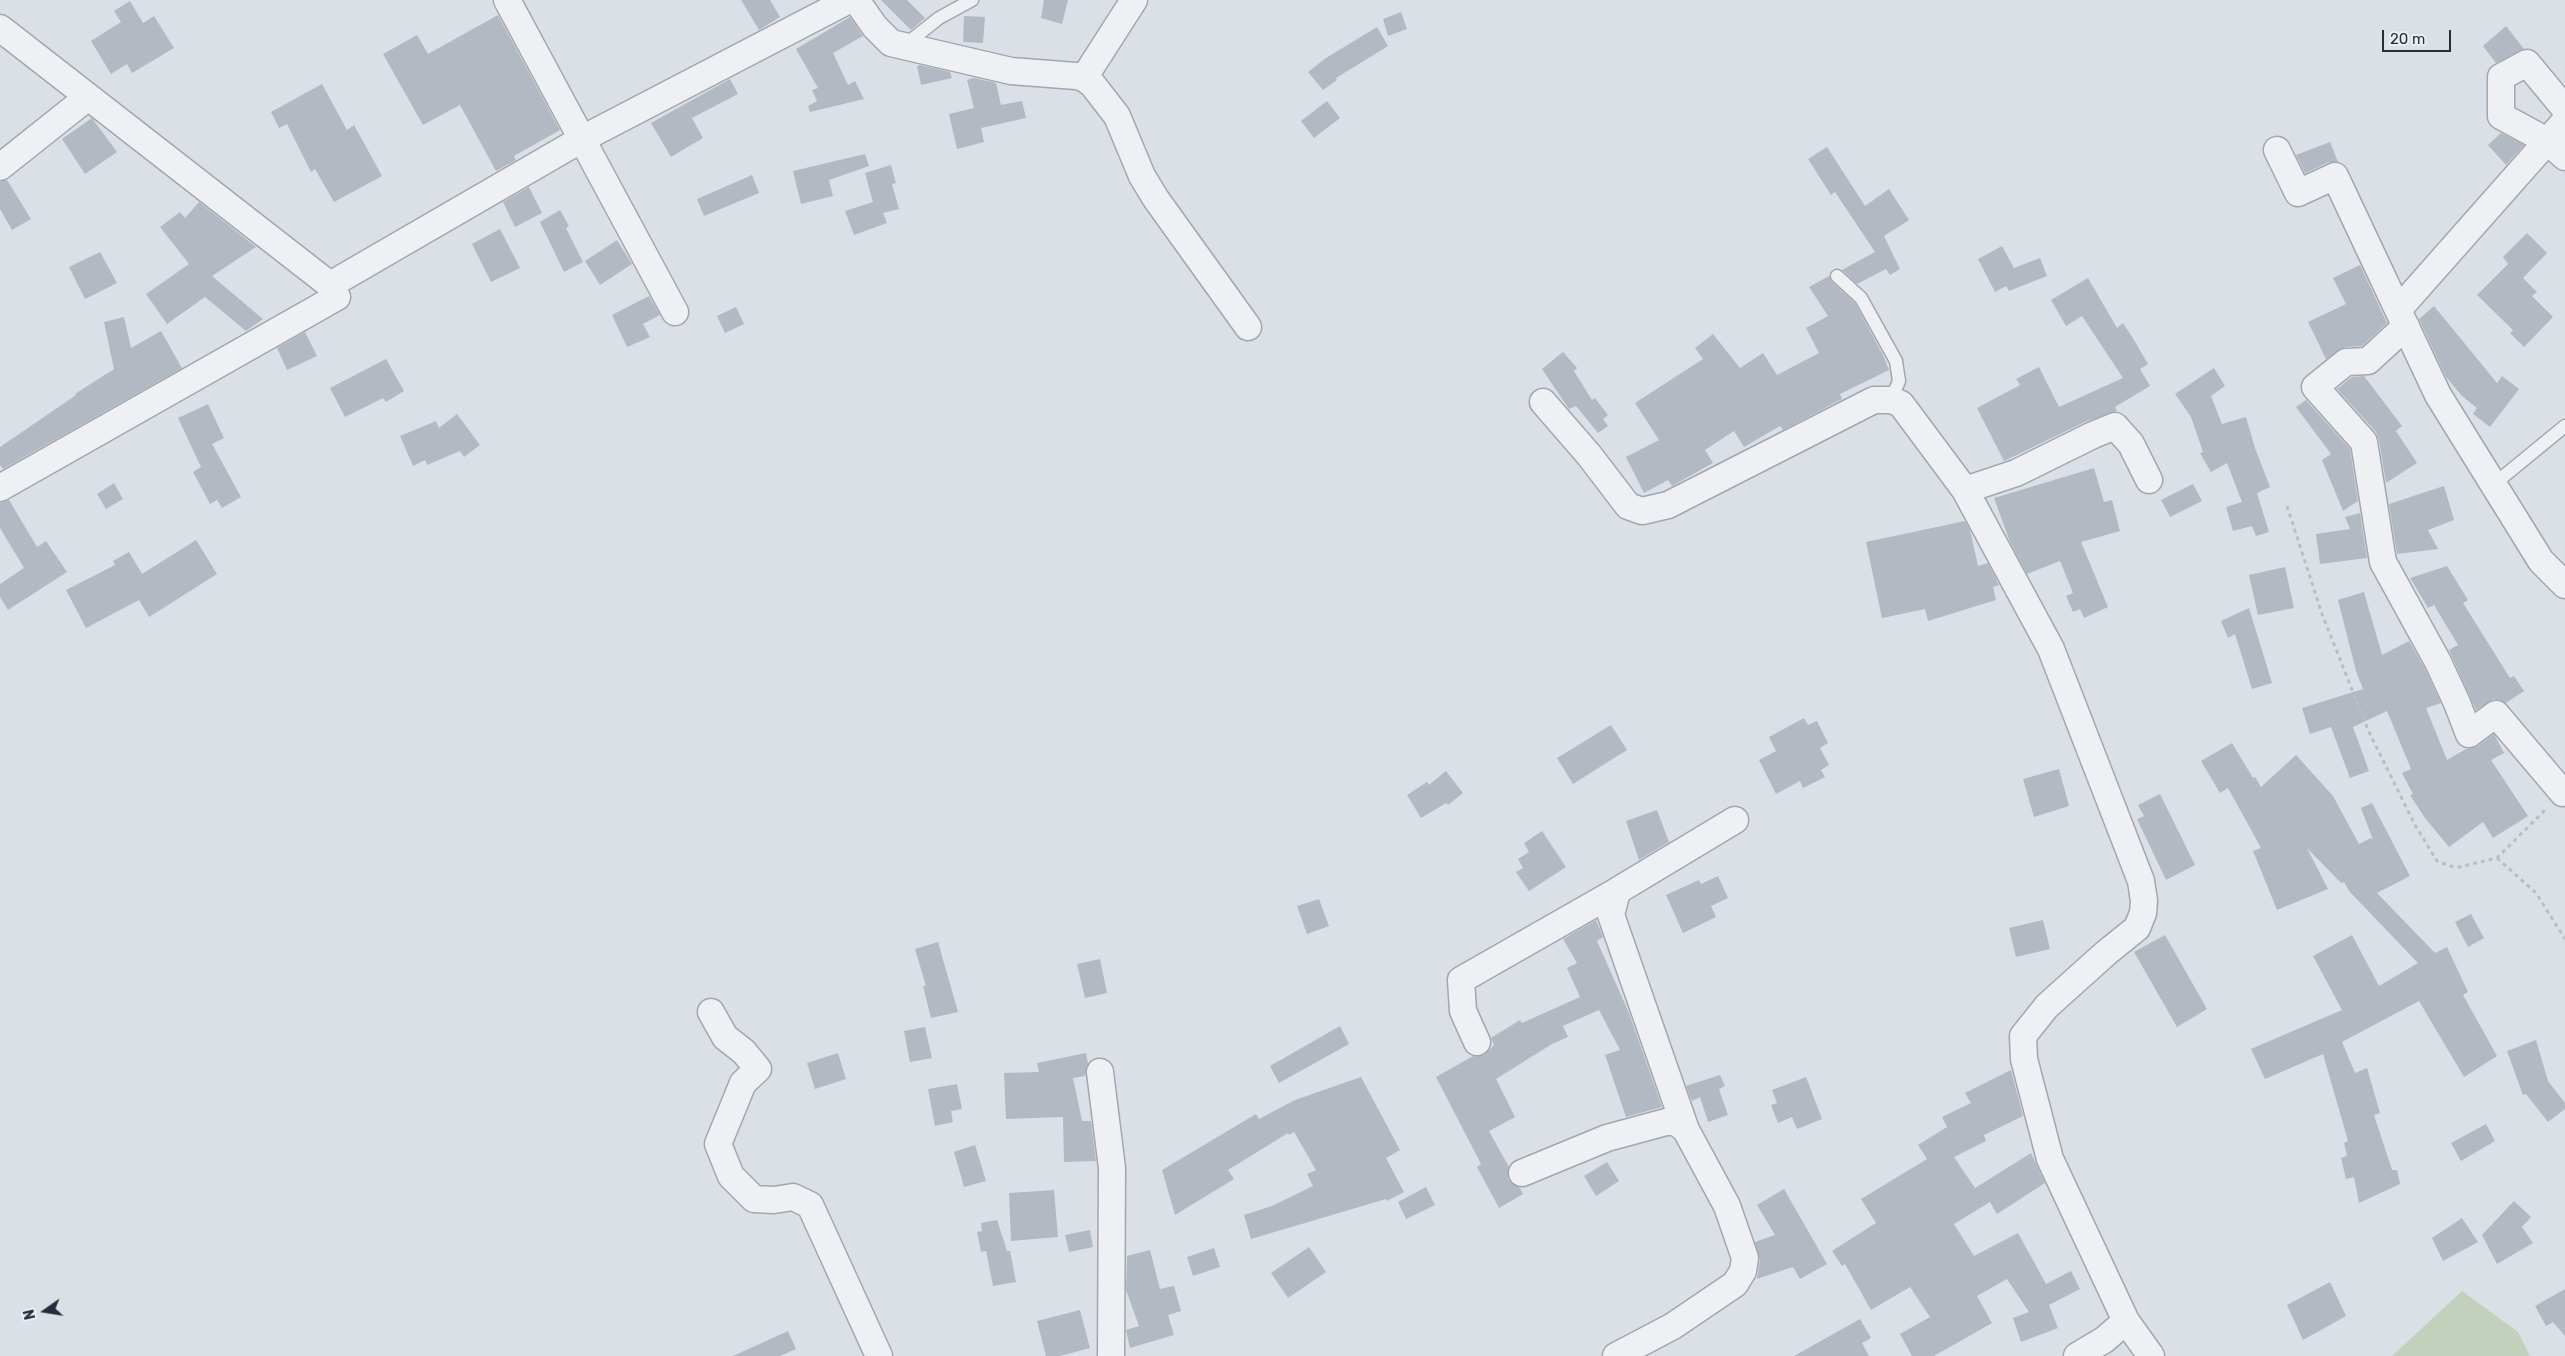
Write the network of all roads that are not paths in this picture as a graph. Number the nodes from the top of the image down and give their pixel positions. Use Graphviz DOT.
graph roads {
  1 [pos="507,0"];
  2 [pos="848,0"];
  3 [pos="856,0"];
  4 [pos="972,0"];
  5 [pos="1134,0"];
  6 [pos="0,28"];
  7 [pos="905,45"];
  8 [pos="1084,78"];
  9 [pos="88,97"];
  10 [pos="2565,109"];
  11 [pos="2565,121"];
  12 [pos="582,139"];
  13 [pos="2556,149"];
  14 [pos="2278,150"];
  15 [pos="0,167"];
  16 [pos="1837,276"];
  17 [pos="330,285"];
  18 [pos="675,312"];
  19 [pos="2402,318"];
  20 [pos="1248,327"];
  21 [pos="1890,400"];
  22 [pos="1543,402"];
  23 [pos="2565,426"];
  24 [pos="2149,480"];
  25 [pos="2493,485"];
  26 [pos="0,488"];
  27 [pos="1965,490"];
  28 [pos="2565,585"];
  29 [pos="2563,793"];
  30 [pos="1735,820"];
  31 [pos="1617,891"];
  32 [pos="711,1012"];
  33 [pos="1477,1042"];
  34 [pos="1100,1072"];
  35 [pos="1686,1130"];
  36 [pos="1522,1173"];
  37 [pos="2126,1320"];
  38 [pos="879,1356"];
  39 [pos="1111,1356"];
  40 [pos="1616,1356"];
  41 [pos="2077,1356"];
  42 [pos="2152,1356"];
  1 -- 12 [label="street"];
  2 -- 12 [label="street"];
  3 -- 7 [label="street"];
  4 -- 7 [label="lane"];
  5 -- 8 [label="street"];
  6 -- 9 [label="street"];
  7 -- 8 [label="street"];
  8 -- 20 [label="street"];
  9 -- 15 [label="street"];
  9 -- 17 [label="street"];
  10 -- 13 [label="street"];
  11 -- 13 [label="street"];
  12 -- 17 [label="street"];
  12 -- 18 [label="street"];
  13 -- 19 [label="street"];
  14 -- 19 [label="street"];
  16 -- 21 [label="lane"];
  17 -- 26 [label="street"];
  19 -- 25 [label="street"];
  19 -- 29 [label="street"];
  21 -- 22 [label="street"];
  21 -- 27 [label="street"];
  23 -- 25 [label="lane"];
  24 -- 27 [label="street"];
  25 -- 28 [label="street"];
  27 -- 37 [label="street"];
  30 -- 31 [label="street"];
  31 -- 33 [label="street"];
  31 -- 35 [label="street"];
  32 -- 38 [label="street"];
  34 -- 39 [label="street"];
  35 -- 36 [label="street"];
  35 -- 40 [label="street"];
  37 -- 41 [label="street"];
  37 -- 42 [label="street"];
}
